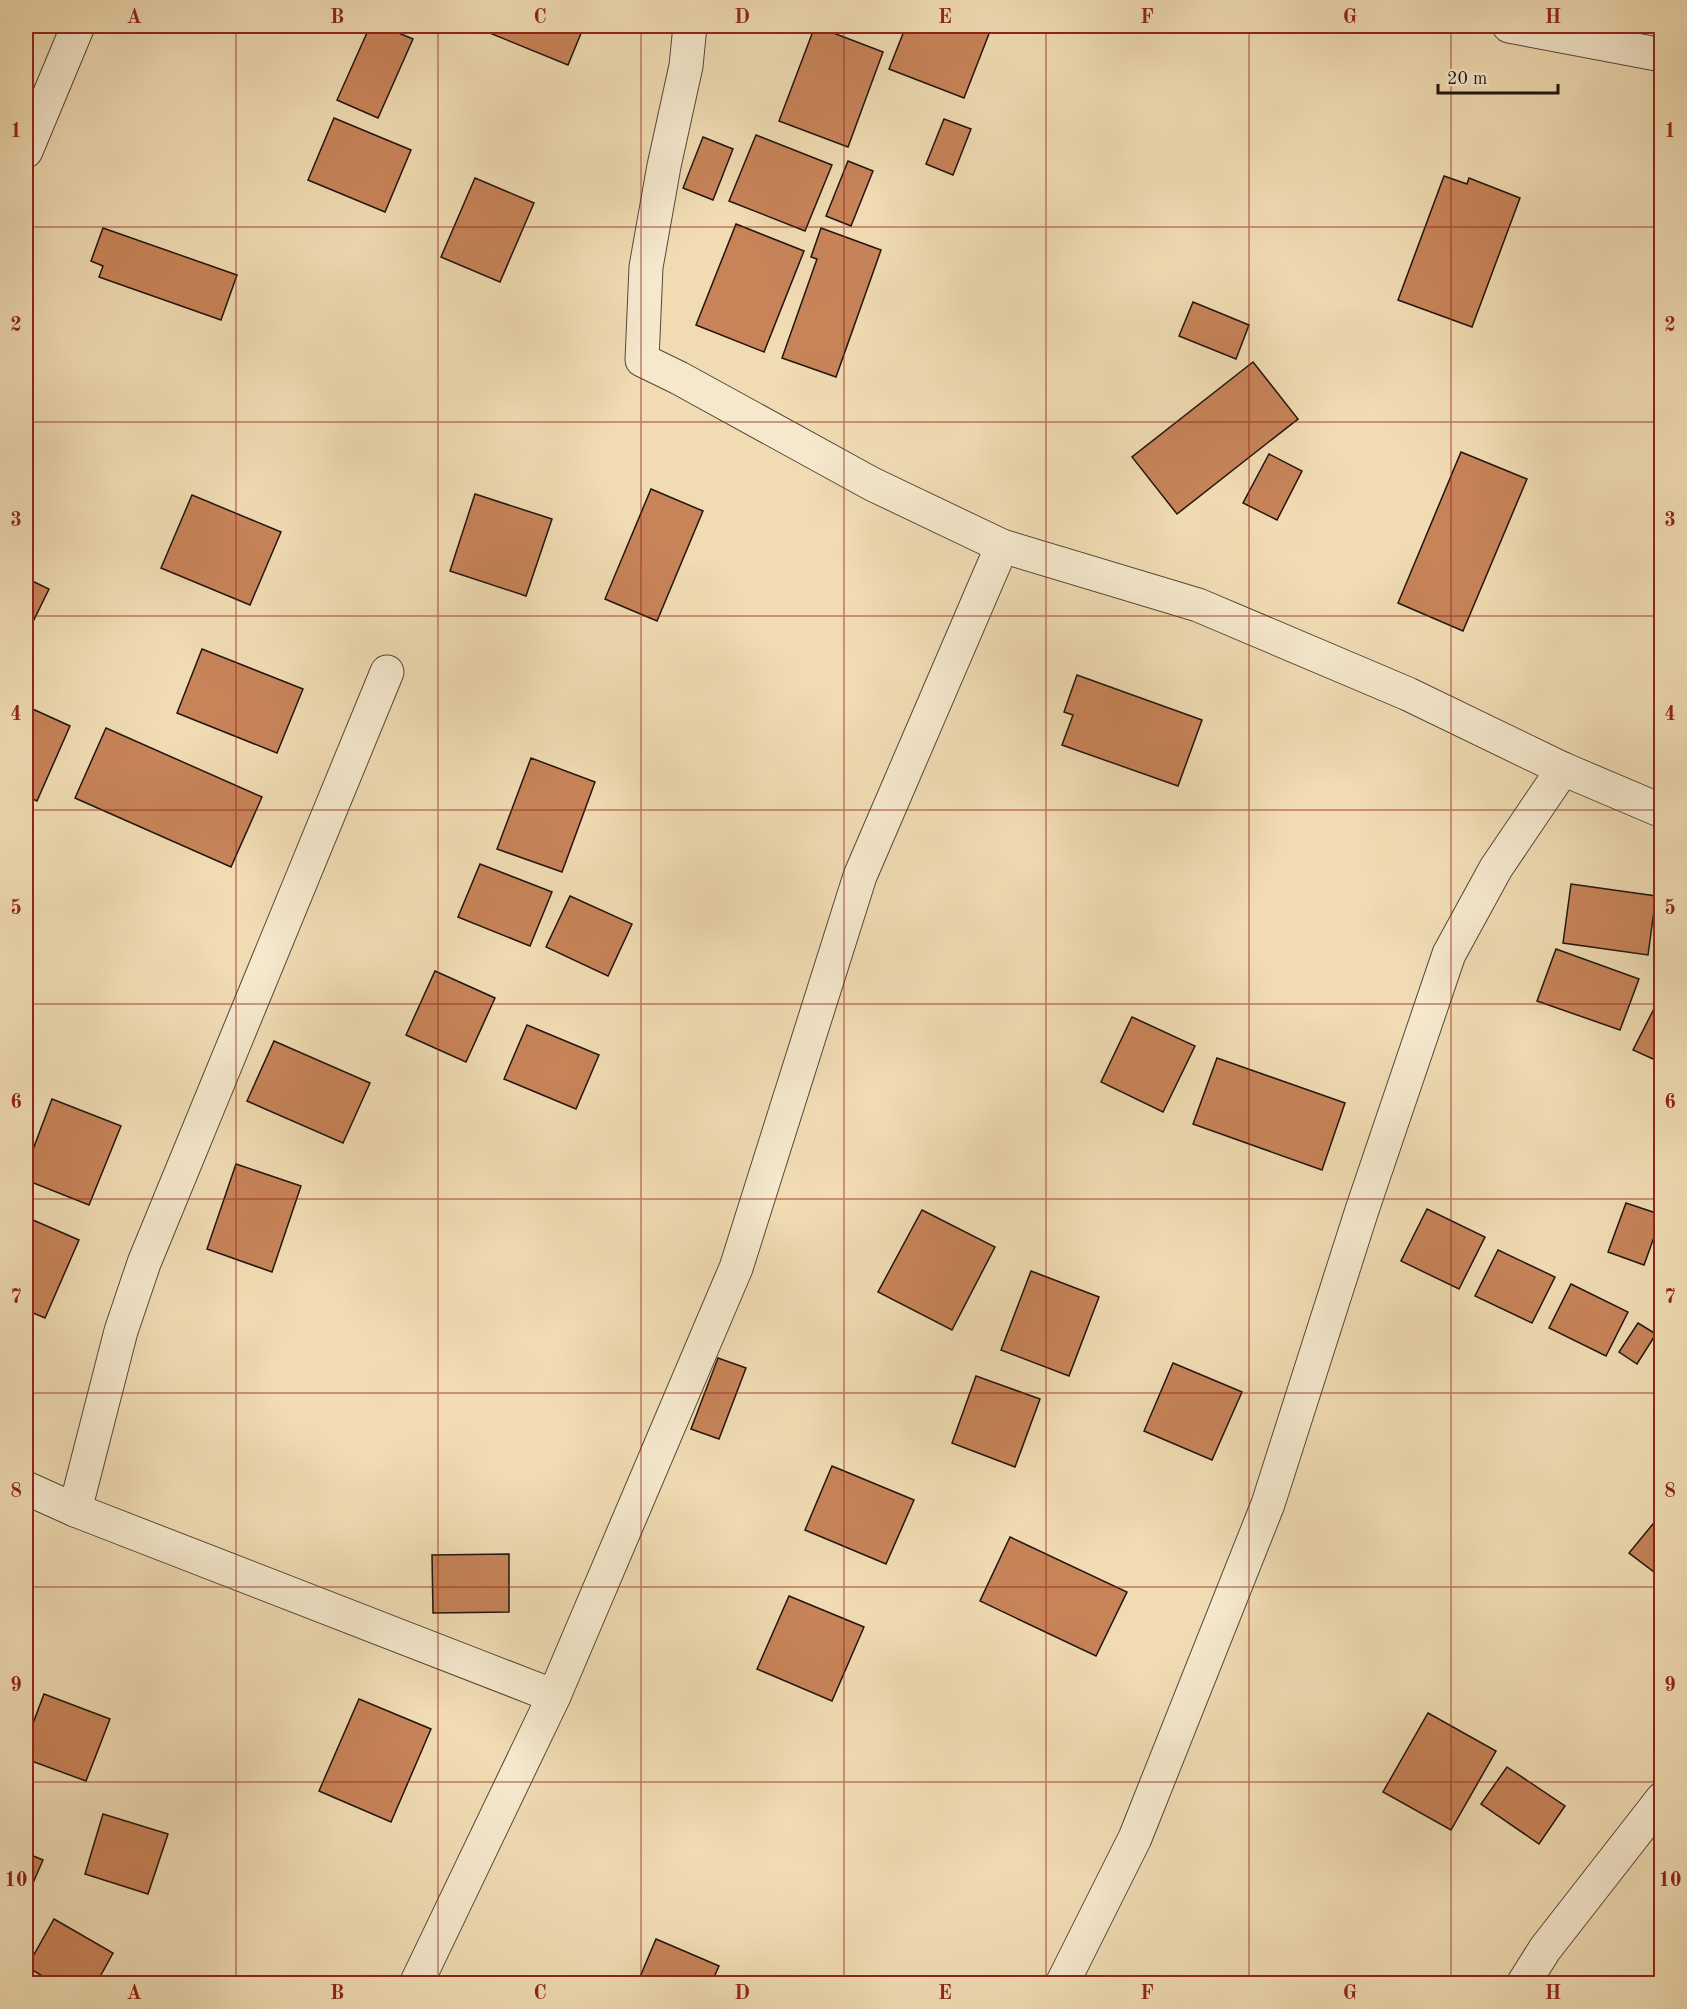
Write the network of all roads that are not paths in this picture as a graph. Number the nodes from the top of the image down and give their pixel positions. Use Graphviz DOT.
graph roads {
  1 [pos="78,26"];
  2 [pos="690,26"];
  3 [pos="1509,26"];
  4 [pos="1662,55"];
  5 [pos="34,107"];
  6 [pos="26,151"];
  7 [pos="1002,546"];
  8 [pos="387,672"];
  9 [pos="1563,769"];
  10 [pos="1662,811"];
  11 [pos="26,1488"];
  12 [pos="75,1510"];
  13 [pos="554,1696"];
  14 [pos="1662,1799"];
  15 [pos="416,1983"];
  16 [pos="1062,1983"];
  17 [pos="1523,1983"];
  1 -- 5 [label="street"];
  2 -- 7 [label="street"];
  3 -- 4 [label="street"];
  5 -- 6 [label="street"];
  7 -- 9 [label="street"];
  7 -- 13 [label="street"];
  8 -- 12 [label="street"];
  9 -- 10 [label="street"];
  9 -- 16 [label="street"];
  11 -- 12 [label="street"];
  12 -- 13 [label="street"];
  13 -- 15 [label="street"];
  14 -- 17 [label="street"];
}
